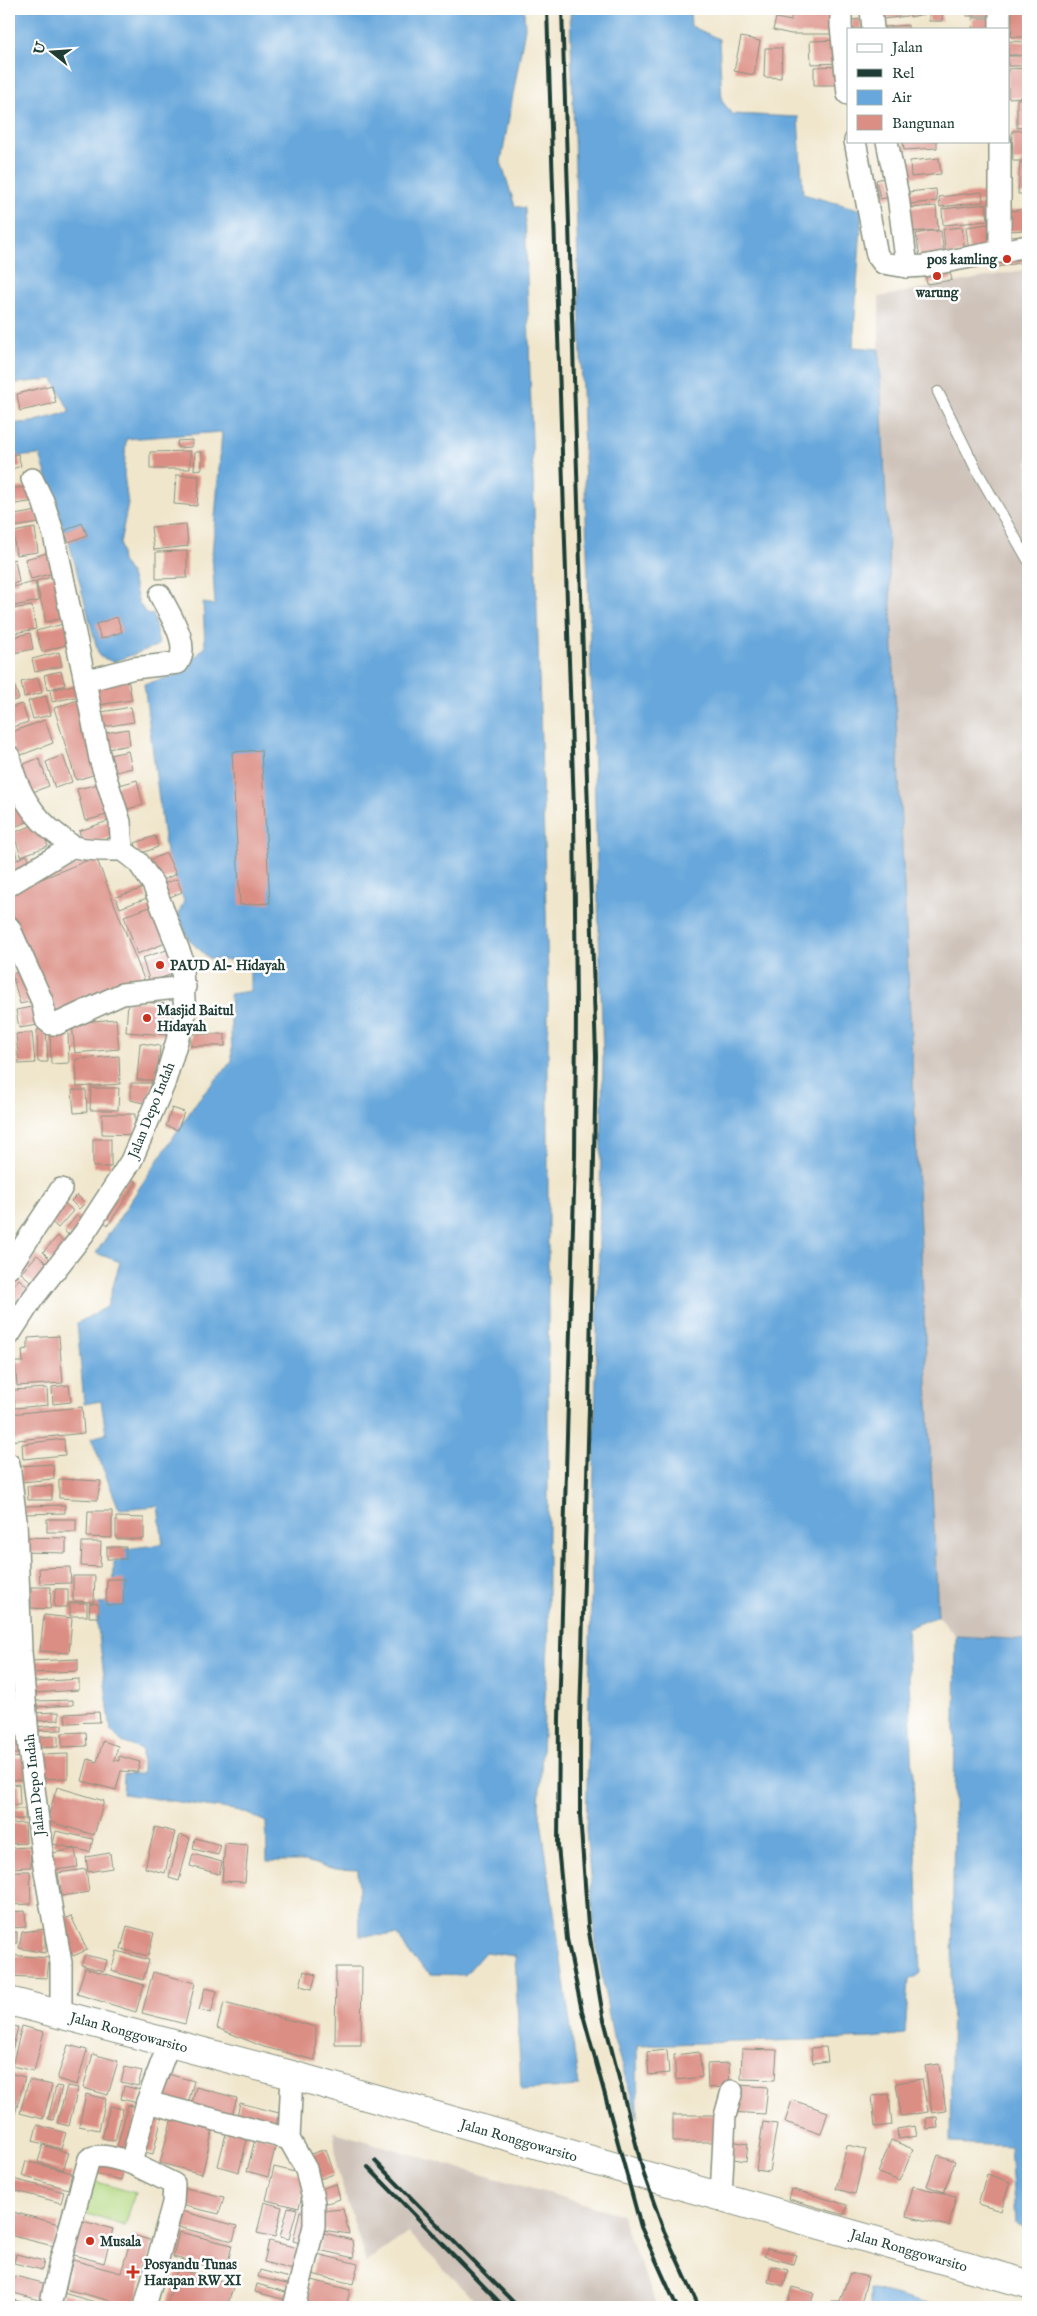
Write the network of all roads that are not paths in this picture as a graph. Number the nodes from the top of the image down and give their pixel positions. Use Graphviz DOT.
graph roads {
  1 [pos="841,9"];
  2 [pos="872,9"];
  3 [pos="1000,9"];
  4 [pos="874,28"];
  5 [pos="1000,28"];
  6 [pos="847,82"];
  7 [pos="855,142"];
  8 [pos="887,142"];
  9 [pos="1000,142"];
  10 [pos="1028,246"];
  11 [pos="1000,252"];
  12 [pos="907,267"];
  13 [pos="938,392"];
  14 [pos="32,479"];
  15 [pos="1028,560"];
  16 [pos="160,595"];
  17 [pos="85,681"];
  18 [pos="9,756"];
  19 [pos="73,846"];
  20 [pos="122,850"];
  21 [pos="9,884"];
  22 [pos="9,927"];
  23 [pos="185,987"];
  24 [pos="61,1189"];
  25 [pos="9,1268"];
  26 [pos="9,1335"];
  27 [pos="9,1464"];
  28 [pos="9,2001"];
  29 [pos="61,2014"];
  30 [pos="169,2042"];
  31 [pos="292,2075"];
  32 [pos="732,2090"];
  33 [pos="146,2102"];
  34 [pos="289,2139"];
  35 [pos="131,2163"];
  36 [pos="721,2197"];
  37 [pos="1028,2284"];
  38 [pos="52,2298"];
  39 [pos="145,2307"];
  40 [pos="294,2307"];
  1 -- 6 [label="street"];
  2 -- 4 [label="street"];
  3 -- 5 [label="street"];
  7 -- 12 [label="street"];
  8 -- 12 [label="street"];
  9 -- 11 [label="street"];
  10 -- 11 [label="street"];
  11 -- 12 [label="street"];
  13 -- 15 [label="lane"];
  14 -- 17 [label="street"];
  16 -- 17 [label="street"];
  17 -- 20 [label="street"];
  18 -- 19 [label="street"];
  19 -- 20 [label="street"];
  19 -- 21 [label="street"];
  20 -- 23 [label="street, Jalan Depo Indah"];
  22 -- 23 [label="street"];
  23 -- 26 [label="street, Jalan Depo Indah"];
  24 -- 25 [label="street"];
  27 -- 29 [label="street, Jalan Depo Indah"];
  28 -- 29 [label="main road, Jalan Ronggowarsito"];
  29 -- 30 [label="main road, Jalan Ronggowarsito"];
  30 -- 31 [label="main road, Jalan Ronggowarsito"];
  30 -- 33 [label="street"];
  31 -- 34 [label="street"];
  31 -- 36 [label="main road, Jalan Ronggowarsito"];
  32 -- 36 [label="street"];
  33 -- 34 [label="street"];
  33 -- 35 [label="street"];
  34 -- 40 [label="street"];
  35 -- 38 [label="street"];
  35 -- 39 [label="street"];
  36 -- 37 [label="main road, Jalan Ronggowarsito"];
}
